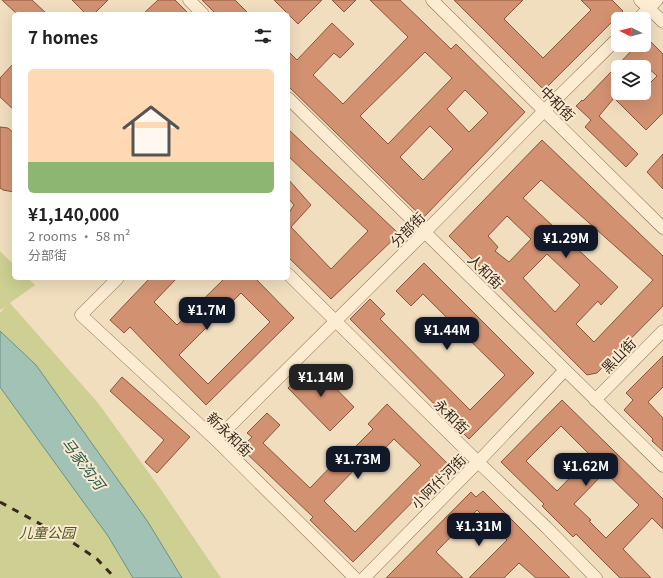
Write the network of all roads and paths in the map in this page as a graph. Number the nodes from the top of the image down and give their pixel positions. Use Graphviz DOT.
graph roads {
  1 [pos="189,0"];
  2 [pos="432,0"];
  3 [pos="649,3"];
  4 [pos="201,12"];
  5 [pos="643,12"];
  6 [pos="663,22"];
  7 [pos="611,45"];
  8 [pos="290,102"];
  9 [pos="544,111"];
  10 [pos="663,228"];
  11 [pos="425,232"];
  12 [pos="290,276"];
  13 [pos="116,280"];
  14 [pos="336,322"];
  15 [pos="663,331"];
  16 [pos="565,370"];
  17 [pos="595,400"];
  18 [pos="216,440"];
  19 [pos="478,462"];
  20 [pos="663,466"];
  21 [pos="356,578"];
  22 [pos="364,578"];
  23 [pos="596,578"];
  1 -- 4 [label="street"];
  2 -- 9 [label="street, 中和街"];
  3 -- 5 [label="street"];
  3 -- 6 [label="street"];
  7 -- 9 [label="street, 分部街"];
  8 -- 11 [label="street, 人和街"];
  9 -- 10 [label="street, 中和街"];
  9 -- 11 [label="street, 分部街"];
  11 -- 14 [label="street, 分部街"];
  11 -- 16 [label="street, 人和街"];
  12 -- 14 [label="street, 永和街"];
  13 -- 18 [label="street, 新永和街"];
  14 -- 18 [label="street, 分部街"];
  14 -- 19 [label="street, 永和街"];
  15 -- 17 [label="street, 黑山街"];
  16 -- 17 [label="street, 人和街"];
  16 -- 19 [label="street, 小阿什河街"];
  17 -- 20 [label="street, 人和街"];
  18 -- 21 [label="street, 新永和街"];
  19 -- 22 [label="street, 小阿什河街"];
  19 -- 23 [label="street, 永和街"];
}
